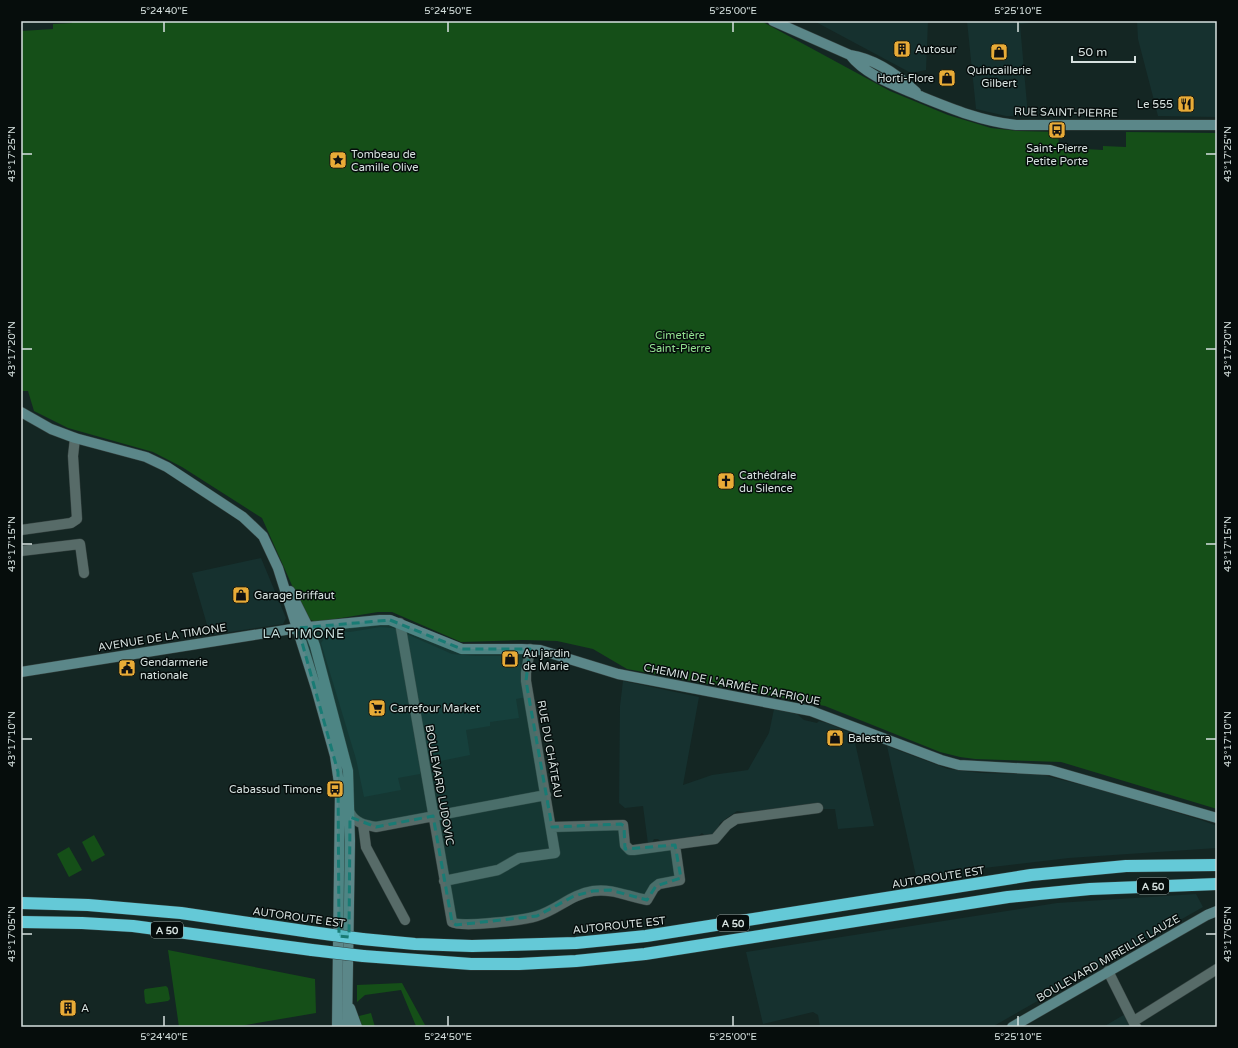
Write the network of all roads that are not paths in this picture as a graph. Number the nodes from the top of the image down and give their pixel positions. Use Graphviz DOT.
graph roads {
  1 [pos="773,21"];
  2 [pos="784,23"];
  3 [pos="1217,125"];
  4 [pos="21,412"];
  5 [pos="75,438"];
  6 [pos="21,530"];
  7 [pos="21,551"];
  8 [pos="278,568"];
  9 [pos="84,573"];
  10 [pos="400,623"];
  11 [pos="308,627"];
  12 [pos="298,628"];
  13 [pos="530,649"];
  14 [pos="21,672"];
  15 [pos="334,736"];
  16 [pos="546,795"];
  17 [pos="818,808"];
  18 [pos="344,813"];
  19 [pos="433,816"];
  20 [pos="1217,818"];
  21 [pos="363,824"];
  22 [pos="376,827"];
  23 [pos="552,827"];
  24 [pos="365,837"];
  25 [pos="350,841"];
  26 [pos="675,845"];
  27 [pos="1217,864"];
  28 [pos="444,880"];
  29 [pos="1217,884"];
  30 [pos="21,903"];
  31 [pos="1217,911"];
  32 [pos="405,920"];
  33 [pos="21,922"];
  34 [pos="1217,969"];
  35 [pos="1108,972"];
  36 [pos="343,1003"];
  37 [pos="1135,1024"];
  38 [pos="337,1027"];
  39 [pos="343,1027"];
  40 [pos="347,1027"];
  41 [pos="357,1027"];
  42 [pos="1012,1027"];
  1 -- 2 [label="street, RUE SAINT-PIERRE"];
  2 -- 3 [label="street, RUE SAINT-PIERRE"];
  4 -- 5 [label="street"];
  5 -- 6 [label="street"];
  5 -- 8 [label="street"];
  7 -- 9 [label="street"];
  8 -- 11 [label="street"];
  8 -- 12 [label="street"];
  10 -- 11 [label="street, CHEMIN DE L'ARMÉE D'AFRIQUE"];
  10 -- 13 [label="street, CHEMIN DE L'ARMÉE D'AFRIQUE"];
  10 -- 19 [label="street, BOULEVARD LUDOVIC"];
  11 -- 12 [label="street, AVENUE DE LA TIMONE"];
  11 -- 15 [label="street"];
  12 -- 14 [label="street, AVENUE DE LA TIMONE"];
  12 -- 15 [label="street"];
  13 -- 16 [label="street, RUE DU CHÂTEAU"];
  13 -- 20 [label="street, CHEMIN DE L'ARMÉE D'AFRIQUE"];
  15 -- 18 [label="street"];
  16 -- 19 [label="street"];
  16 -- 23 [label="street, RUE DU CHÂTEAU"];
  17 -- 26 [label="street"];
  18 -- 21 [label="street"];
  18 -- 25 [label="street"];
  18 -- 36 [label="street"];
  19 -- 22 [label="street"];
  19 -- 28 [label="street, BOULEVARD LUDOVIC"];
  21 -- 22 [label="street"];
  21 -- 24 [label="street"];
  22 -- 24 [label="street"];
  23 -- 26 [label="street"];
  23 -- 28 [label="street, RUE DU CHÂTEAU"];
  24 -- 25 [label="street"];
  24 -- 32 [label="street"];
  25 -- 36 [label="street"];
  26 -- 28 [label="street, BOULEVARD LUDOVIC"];
  27 -- 30 [label="highway, AUTOROUTE EST / A 50, bridge"];
  29 -- 33 [label="highway, A 50, bridge"];
  31 -- 35 [label="street, BOULEVARD MIREILLE LAUZE"];
  34 -- 37 [label="street"];
  35 -- 37 [label="street"];
  35 -- 42 [label="street, BOULEVARD MIREILLE LAUZE"];
  36 -- 38 [label="street"];
  36 -- 39 [label="street"];
  36 -- 40 [label="street"];
  36 -- 41 [label="street"];
}
